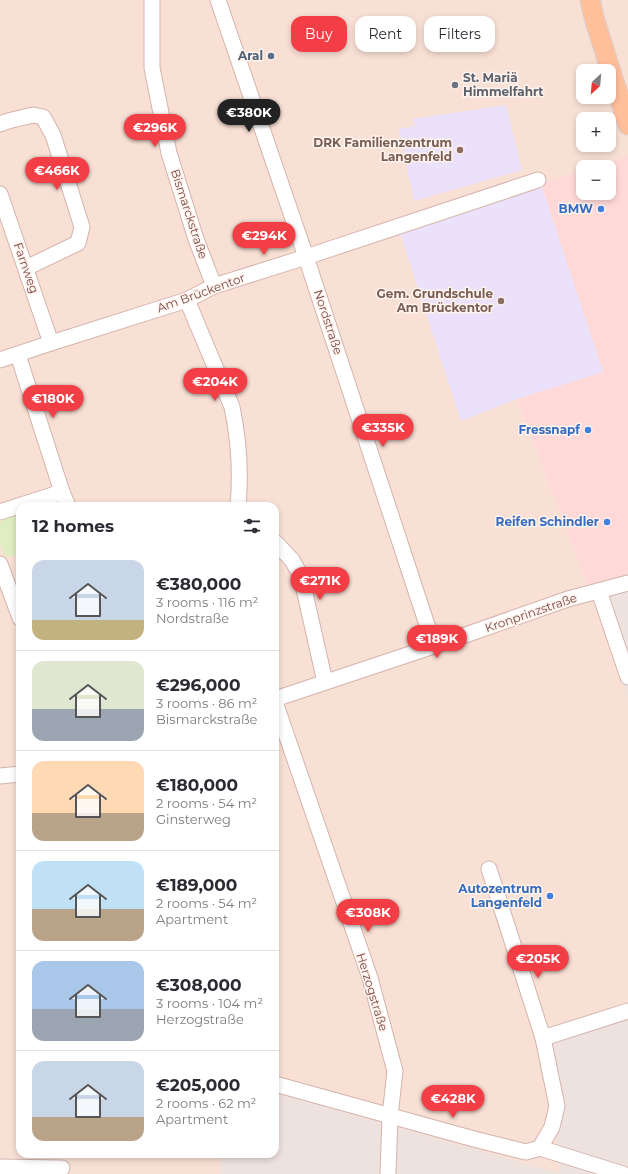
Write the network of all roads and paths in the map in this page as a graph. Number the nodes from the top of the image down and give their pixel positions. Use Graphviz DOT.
graph roads {
  1 [pos="152,0"];
  2 [pos="218,0"];
  3 [pos="590,0"];
  4 [pos="0,124"];
  5 [pos="628,125"];
  6 [pos="538,180"];
  7 [pos="0,194"];
  8 [pos="306,257"];
  9 [pos="26,268"];
  10 [pos="214,286"];
  11 [pos="187,300"];
  12 [pos="51,343"];
  13 [pos="18,355"];
  14 [pos="0,360"];
  15 [pos="62,492"];
  16 [pos="31,502"];
  17 [pos="66,502"];
  18 [pos="238,502"];
  19 [pos="16,507"];
  20 [pos="0,512"];
  21 [pos="279,546"];
  22 [pos="0,564"];
  23 [pos="628,582"];
  24 [pos="599,591"];
  25 [pos="16,607"];
  26 [pos="434,646"];
  27 [pos="628,677"];
  28 [pos="325,682"];
  29 [pos="279,697"];
  30 [pos="279,714"];
  31 [pos="16,774"];
  32 [pos="0,776"];
  33 [pos="489,869"];
  34 [pos="628,1011"];
  35 [pos="543,1038"];
  36 [pos="279,1085"];
  37 [pos="390,1116"];
  38 [pos="540,1148"];
  39 [pos="62,1165"];
  40 [pos="0,1167"];
  41 [pos="388,1174"];
  42 [pos="623,1174"];
  1 -- 10 [label="street, Bismarckstraße"];
  2 -- 8 [label="street, Nordstraße"];
  3 -- 5 [label="main road"];
  4 -- 9 [label="street"];
  6 -- 8 [label="street, Am Brückentor"];
  7 -- 9 [label="street, Farnweg"];
  8 -- 10 [label="street, Am Brückentor"];
  8 -- 26 [label="street, Nordstraße"];
  9 -- 12 [label="street, Farnweg"];
  10 -- 11 [label="street, Am Brückentor"];
  11 -- 12 [label="street, Am Brückentor"];
  11 -- 18 [label="street"];
  12 -- 13 [label="street, Am Brückentor"];
  13 -- 14 [label="street, Am Brückentor"];
  13 -- 15 [label="street"];
  15 -- 16 [label="street"];
  15 -- 17 [label="street"];
  19 -- 20 [label="street"];
  21 -- 28 [label="street"];
  22 -- 25 [label="street"];
  23 -- 24 [label="street, Kronprinzstraße"];
  24 -- 26 [label="street, Kronprinzstraße"];
  24 -- 27 [label="street"];
  26 -- 28 [label="street, Kronprinzstraße"];
  28 -- 29 [label="street, Kronprinzstraße"];
  30 -- 37 [label="street, Herzogstraße"];
  31 -- 32 [label="street"];
  33 -- 35 [label="street"];
  34 -- 35 [label="street"];
  35 -- 38 [label="street"];
  36 -- 37 [label="street"];
  37 -- 38 [label="street"];
  37 -- 41 [label="street, Herzogstraße"];
  38 -- 42 [label="street"];
  39 -- 40 [label="street"];
}
